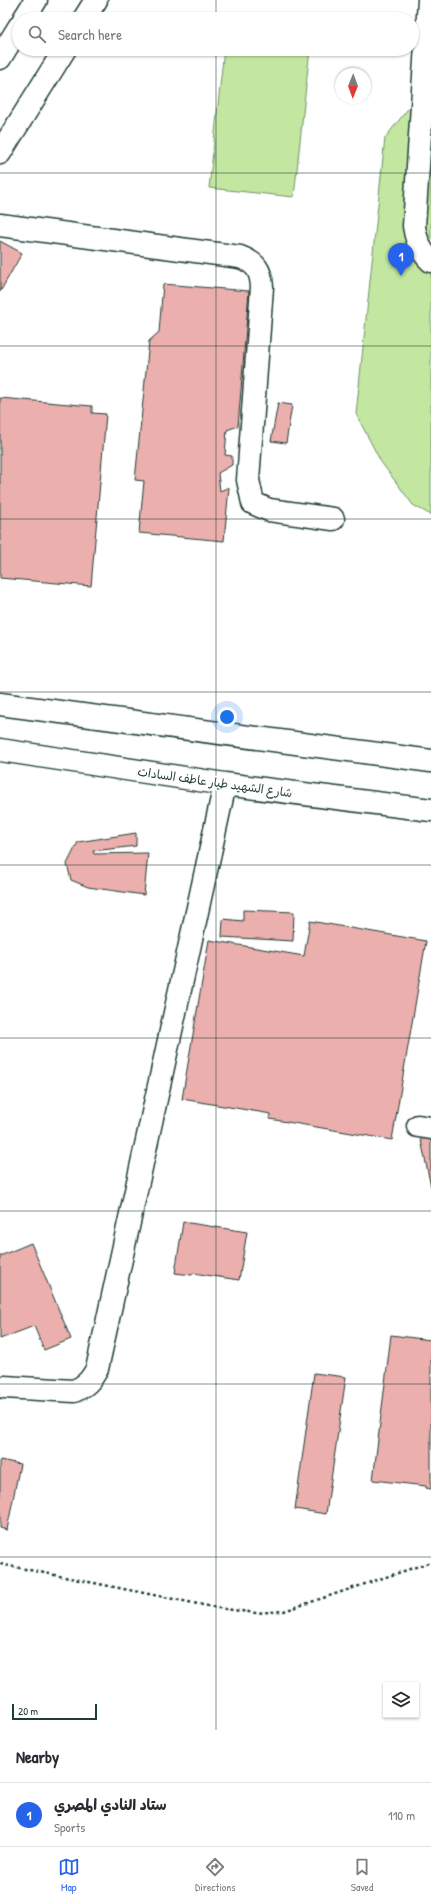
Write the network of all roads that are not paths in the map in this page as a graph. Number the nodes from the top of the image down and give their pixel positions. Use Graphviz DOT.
graph roads {
  1 [pos="36,0"];
  2 [pos="96,0"];
  3 [pos="430,0"];
  4 [pos="28,12"];
  5 [pos="88,12"];
  6 [pos="12,38"];
  7 [pos="61,56"];
  8 [pos="0,58"];
  9 [pos="0,153"];
  10 [pos="0,225"];
  11 [pos="431,261"];
  12 [pos="333,519"];
  13 [pos="0,704"];
  14 [pos="0,750"];
  15 [pos="431,761"];
  16 [pos="225,784"];
  17 [pos="431,810"];
  18 [pos="4,1387"];
  1 -- 4 [label="street"];
  2 -- 5 [label="street"];
  3 -- 11 [label="street"];
  6 -- 8 [label="street"];
  7 -- 9 [label="street"];
  10 -- 12 [label="street"];
  13 -- 15 [label="street"];
  14 -- 16 [label="street, شارع الشهيد طيار عاطف السادات"];
  16 -- 17 [label="street, شارع الشهيد طيار عاطف السادات"];
  16 -- 18 [label="street"];
}
